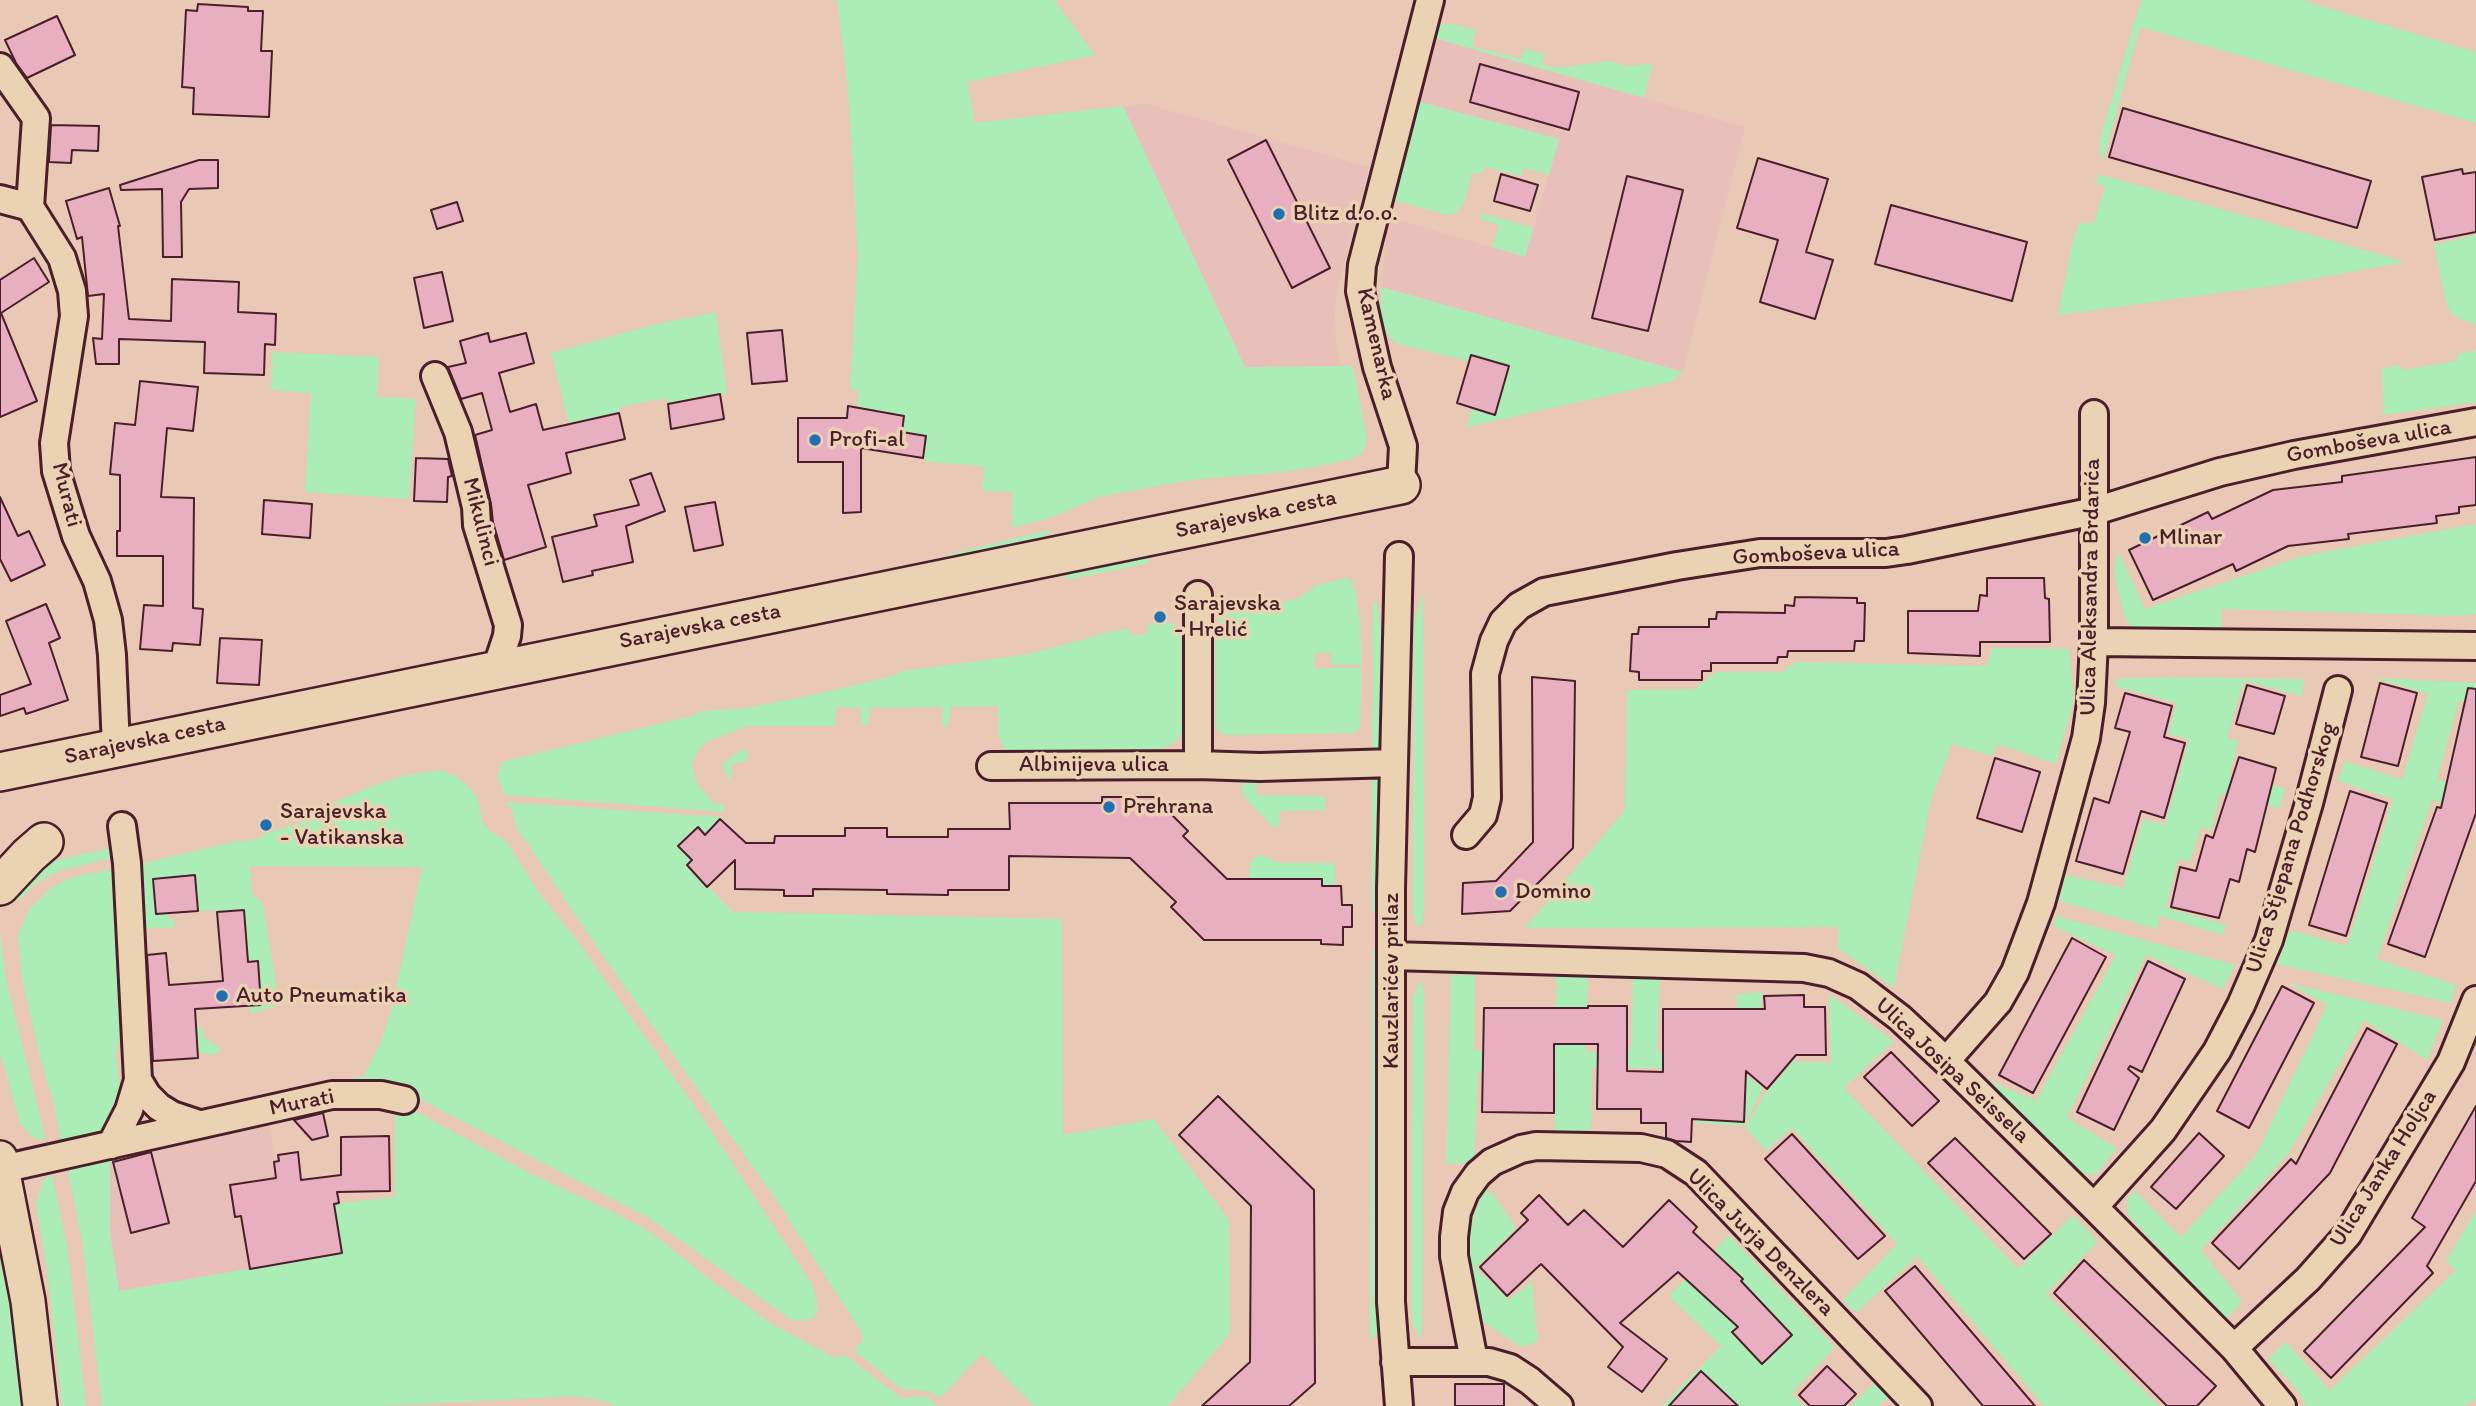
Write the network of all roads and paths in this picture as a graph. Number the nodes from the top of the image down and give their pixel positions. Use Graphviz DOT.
graph roads {
  1 [pos="1430,0"];
  2 [pos="0,67"];
  3 [pos="0,199"];
  4 [pos="30,207"];
  5 [pos="435,376"];
  6 [pos="2094,414"];
  7 [pos="2476,422"];
  8 [pos="1401,485"];
  9 [pos="2095,512"];
  10 [pos="1399,556"];
  11 [pos="1198,595"];
  12 [pos="2094,642"];
  13 [pos="2476,646"];
  14 [pos="496,669"];
  15 [pos="2338,690"];
  16 [pos="116,747"];
  17 [pos="0,752"];
  18 [pos="40,763"];
  19 [pos="1394,764"];
  20 [pos="1198,765"];
  21 [pos="991,766"];
  22 [pos="0,772"];
  23 [pos="122,826"];
  24 [pos="1466,835"];
  25 [pos="44,842"];
  26 [pos="0,886"];
  27 [pos="1392,956"];
  28 [pos="2476,1000"];
  29 [pos="1946,1061"];
  30 [pos="138,1080"];
  31 [pos="404,1100"];
  32 [pos="200,1124"];
  33 [pos="111,1145"];
  34 [pos="1,1163"];
  35 [pos="2094,1207"];
  36 [pos="2234,1348"];
  37 [pos="1474,1361"];
  38 [pos="1395,1362"];
  39 [pos="40,1406"];
  40 [pos="1399,1406"];
  41 [pos="1559,1406"];
  42 [pos="1918,1406"];
  43 [pos="2282,1406"];
  1 -- 8 [label="street, Kamenarka"];
  2 -- 4 [label="street"];
  3 -- 4 [label="street"];
  4 -- 16 [label="street, Murati"];
  5 -- 14 [label="street, Mikulinci"];
  6 -- 9 [label="street, Ulica Aleksandra Brdarića"];
  7 -- 9 [label="street, Gomboševa ulica"];
  8 -- 14 [label="main road, Sarajevska cesta"];
  9 -- 12 [label="street, Ulica Aleksandra Brdarića"];
  9 -- 24 [label="street, Gomboševa ulica"];
  10 -- 19 [label="street, Kauzlarićev prilaz"];
  11 -- 20 [label="street, Albinijeva ulica"];
  12 -- 13 [label="street"];
  12 -- 29 [label="street, Ulica Aleksandra Brdarića"];
  14 -- 16 [label="main road, Sarajevska cesta"];
  15 -- 35 [label="street, Ulica Stjepana Podhorskog"];
  16 -- 18 [label="main road, Sarajevska cesta"];
  17 -- 18 [label="main road"];
  18 -- 22 [label="main road, Sarajevska cesta"];
  19 -- 20 [label="street, Albinijeva ulica"];
  19 -- 27 [label="street, Kauzlarićev prilaz"];
  20 -- 21 [label="street, Albinijeva ulica"];
  23 -- 30 [label="street"];
  25 -- 26 [label="main road"];
  27 -- 29 [label="street, Ulica Josipa Seissela"];
  27 -- 38 [label="street, Kauzlarićev prilaz"];
  28 -- 36 [label="street, Ulica Janka Holjca"];
  29 -- 35 [label="street, Ulica Josipa Seissela"];
  30 -- 32 [label="street"];
  30 -- 33 [label="street"];
  31 -- 32 [label="street, Murati"];
  32 -- 33 [label="street, Murati"];
  33 -- 34 [label="street, Murati"];
  34 -- 39 [label="street"];
  35 -- 36 [label="street, Ulica Josipa Seissela"];
  36 -- 43 [label="street, Ulica Josipa Seissela"];
  37 -- 38 [label="street"];
  37 -- 41 [label="street"];
  37 -- 42 [label="street, Ulica Jurja Denzlera"];
  38 -- 40 [label="street, Kauzlarićev prilaz"];
}
